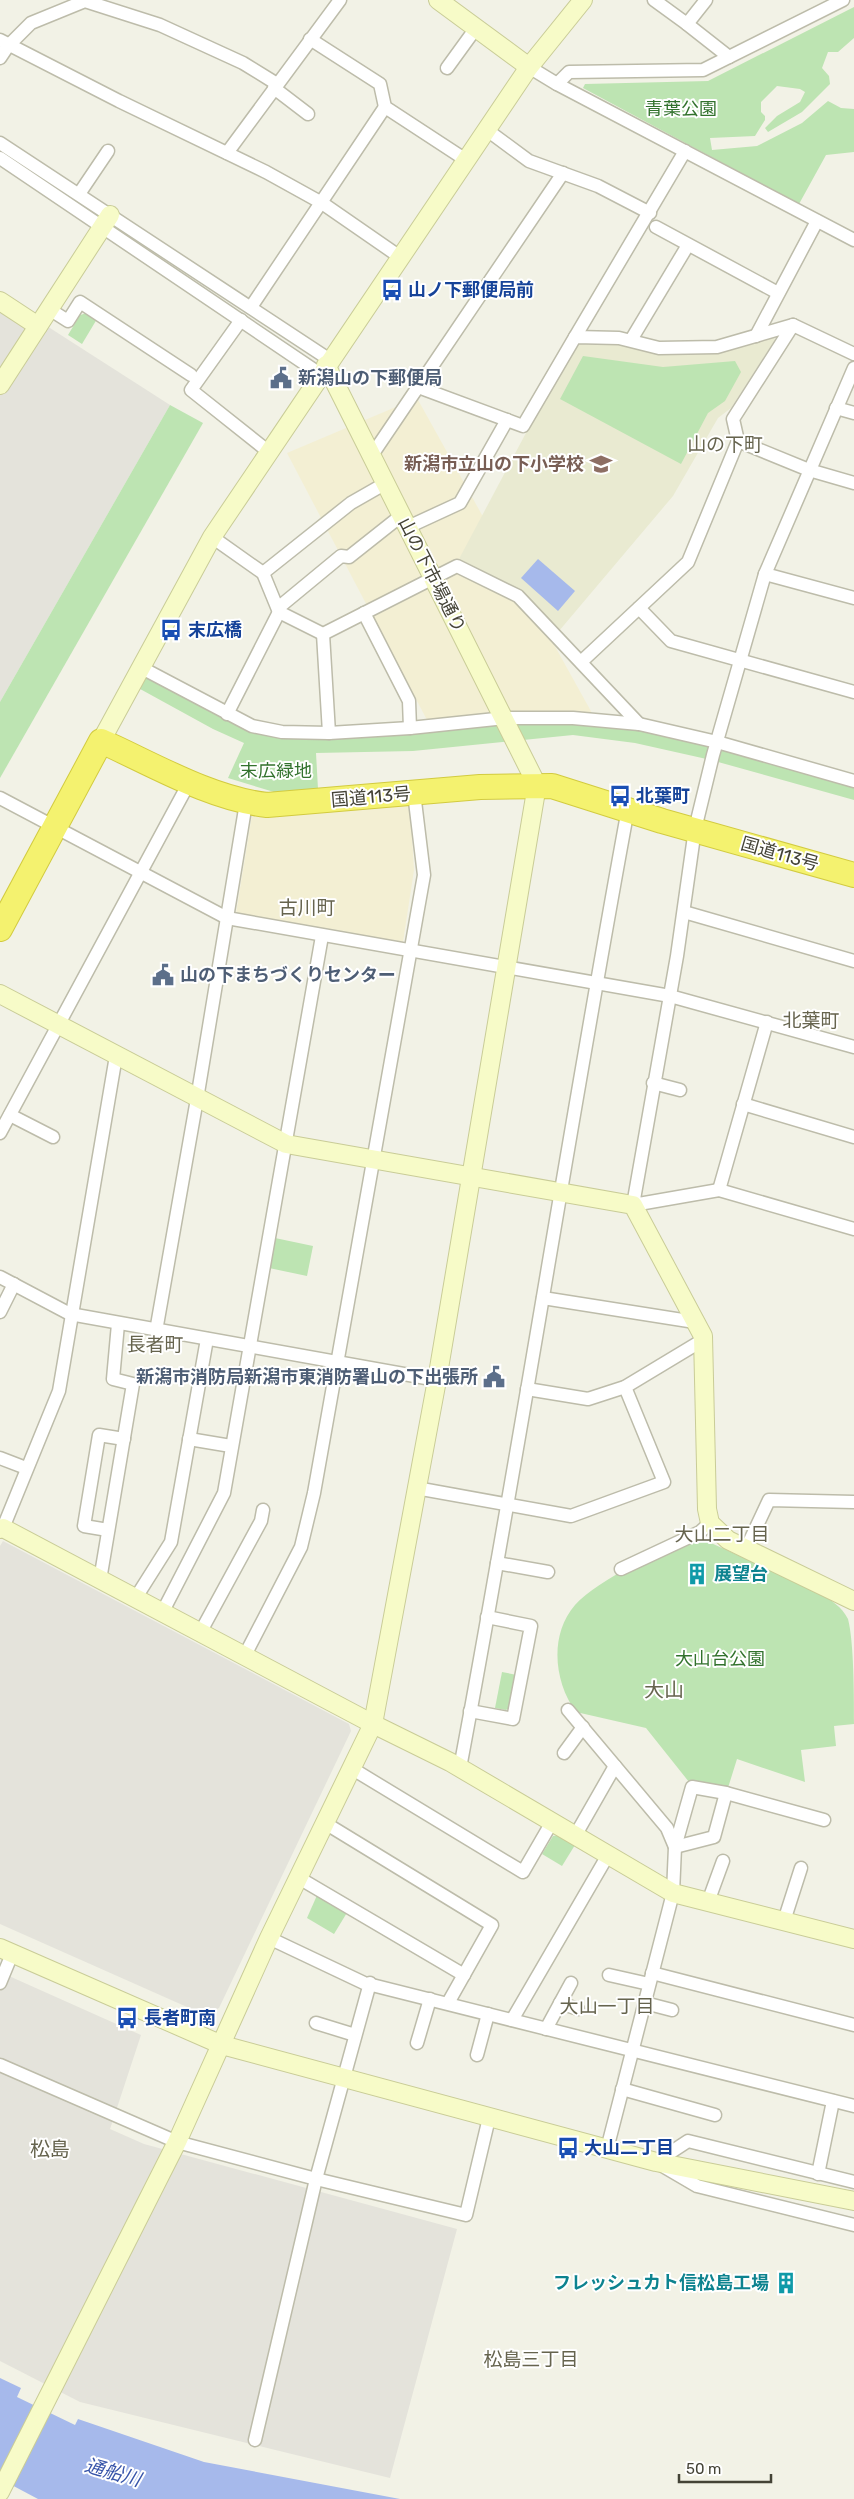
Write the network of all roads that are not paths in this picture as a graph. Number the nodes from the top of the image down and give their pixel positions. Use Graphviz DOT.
graph roads {
  1 [pos="85,0"];
  2 [pos="583,0"];
  3 [pos="654,0"];
  4 [pos="706,0"];
  5 [pos="843,0"];
  6 [pos="338,1"];
  7 [pos="448,3"];
  8 [pos="687,24"];
  9 [pos="476,28"];
  10 [pos="310,39"];
  11 [pos="4,43"];
  12 [pos="728,57"];
  13 [pos="0,58"];
  14 [pos="529,66"];
  15 [pos="447,68"];
  16 [pos="557,84"];
  17 [pos="276,86"];
  18 [pos="385,107"];
  19 [pos="308,114"];
  20 [pos="486,130"];
  21 [pos="0,143"];
  22 [pos="108,151"];
  23 [pos="685,151"];
  24 [pos="227,153"];
  25 [pos="0,158"];
  26 [pos="466,160"];
  27 [pos="563,173"];
  28 [pos="79,194"];
  29 [pos="322,203"];
  30 [pos="650,213"];
  31 [pos="106,221"];
  32 [pos="817,221"];
  33 [pos="656,227"];
  34 [pos="854,240"];
  35 [pos="688,245"];
  36 [pos="400,258"];
  37 [pos="778,293"];
  38 [pos="0,301"];
  39 [pos="251,307"];
  40 [pos="49,309"];
  41 [pos="241,320"];
  42 [pos="793,324"];
  43 [pos="38,326"];
  44 [pos="756,336"];
  45 [pos="575,337"];
  46 [pos="631,340"];
  47 [pos="854,354"];
  48 [pos="326,366"];
  49 [pos="854,368"];
  50 [pos="191,374"];
  51 [pos="0,386"];
  52 [pos="418,387"];
  53 [pos="836,408"];
  54 [pos="854,413"];
  55 [pos="507,420"];
  56 [pos="738,441"];
  57 [pos="269,452"];
  58 [pos="372,455"];
  59 [pos="809,470"];
  60 [pos="386,483"];
  61 [pos="854,483"];
  62 [pos="405,521"];
  63 [pos="212,537"];
  64 [pos="264,573"];
  65 [pos="764,574"];
  66 [pos="433,578"];
  67 [pos="854,598"];
  68 [pos="639,608"];
  69 [pos="279,610"];
  70 [pos="364,613"];
  71 [pos="323,634"];
  72 [pos="739,661"];
  73 [pos="581,662"];
  74 [pos="140,667"];
  75 [pos="854,692"];
  76 [pos="227,714"];
  77 [pos="505,718"];
  78 [pos="639,724"];
  79 [pos="410,728"];
  80 [pos="329,733"];
  81 [pos="101,741"];
  82 [pos="717,742"];
  83 [pos="190,781"];
  84 [pos="854,781"];
  85 [pos="537,785"];
  86 [pos="414,793"];
  87 [pos="0,798"];
  88 [pos="246,803"];
  89 [pos="628,809"];
  90 [pos="54,827"];
  91 [pos="695,829"];
  92 [pos="141,872"];
  93 [pos="854,875"];
  94 [pos="684,912"];
  95 [pos="227,918"];
  96 [pos="0,929"];
  97 [pos="322,936"];
  98 [pos="409,950"];
  99 [pos="854,961"];
  100 [pos="506,967"];
  101 [pos="596,982"];
  102 [pos="0,994"];
  103 [pos="670,996"];
  104 [pos="767,1022"];
  105 [pos="60,1024"];
  106 [pos="854,1047"];
  107 [pos="116,1056"];
  108 [pos="653,1083"];
  109 [pos="680,1090"];
  110 [pos="198,1098"];
  111 [pos="743,1104"];
  112 [pos="10,1115"];
  113 [pos="0,1133"];
  114 [pos="854,1136"];
  115 [pos="53,1137"];
  116 [pos="286,1144"];
  117 [pos="372,1161"];
  118 [pos="470,1178"];
  119 [pos="719,1190"];
  120 [pos="560,1193"];
  121 [pos="633,1205"];
  122 [pos="854,1228"];
  123 [pos="0,1277"];
  124 [pos="14,1284"];
  125 [pos="543,1298"];
  126 [pos="0,1312"];
  127 [pos="70,1314"];
  128 [pos="695,1322"];
  129 [pos="118,1324"];
  130 [pos="156,1331"];
  131 [pos="207,1339"];
  132 [pos="703,1340"];
  133 [pos="249,1347"];
  134 [pos="335,1362"];
  135 [pos="437,1380"];
  136 [pos="625,1387"];
  137 [pos="527,1389"];
  138 [pos="124,1439"];
  139 [pos="190,1439"];
  140 [pos="231,1446"];
  141 [pos="0,1458"];
  142 [pos="26,1468"];
  143 [pos="416,1488"];
  144 [pos="854,1502"];
  145 [pos="506,1506"];
  146 [pos="263,1510"];
  147 [pos="710,1523"];
  148 [pos="2,1528"];
  149 [pos="108,1530"];
  150 [pos="746,1549"];
  151 [pos="497,1563"];
  152 [pos="621,1569"];
  153 [pos="548,1572"];
  154 [pos="100,1580"];
  155 [pos="135,1599"];
  156 [pos="854,1601"];
  157 [pos="162,1613"];
  158 [pos="487,1617"];
  159 [pos="200,1633"];
  160 [pos="244,1657"];
  161 [pos="568,1710"];
  162 [pos="470,1712"];
  163 [pos="373,1724"];
  164 [pos="583,1727"];
  165 [pos="564,1753"];
  166 [pos="615,1766"];
  167 [pos="351,1768"];
  168 [pos="460,1768"];
  169 [pos="726,1793"];
  170 [pos="824,1820"];
  171 [pos="552,1822"];
  172 [pos="325,1823"];
  173 [pos="576,1836"];
  174 [pos="675,1848"];
  175 [pos="608,1855"];
  176 [pos="723,1861"];
  177 [pos="801,1868"];
  178 [pos="299,1878"];
  179 [pos="673,1893"];
  180 [pos="708,1902"];
  181 [pos="784,1921"];
  182 [pos="269,1938"];
  183 [pos="854,1939"];
  184 [pos="6,1951"];
  185 [pos="464,1975"];
  186 [pos="609,1975"];
  187 [pos="651,1979"];
  188 [pos="0,1982"];
  189 [pos="370,1983"];
  190 [pos="571,1984"];
  191 [pos="430,1999"];
  192 [pos="448,2003"];
  193 [pos="560,2003"];
  194 [pos="645,2003"];
  195 [pos="578,2009"];
  196 [pos="672,2010"];
  197 [pos="488,2014"];
  198 [pos="512,2020"];
  199 [pos="316,2023"];
  200 [pos="854,2025"];
  201 [pos="546,2028"];
  202 [pos="355,2035"];
  203 [pos="417,2044"];
  204 [pos="222,2046"];
  205 [pos="632,2051"];
  206 [pos="477,2055"];
  207 [pos="0,2065"];
  208 [pos="344,2077"];
  209 [pos="622,2089"];
  210 [pos="833,2101"];
  211 [pos="854,2106"];
  212 [pos="715,2115"];
  213 [pos="489,2118"];
  214 [pos="177,2142"];
  215 [pos="607,2149"];
  216 [pos="656,2162"];
  217 [pos="818,2174"];
  218 [pos="316,2179"];
  219 [pos="854,2182"];
  220 [pos="854,2201"];
  221 [pos="854,2225"];
  222 [pos="255,2440"];
  223 [pos="0,2492"];
  1 -- 11 [label="street"];
  1 -- 17 [label="street"];
  2 -- 14 [label="street"];
  3 -- 8 [label="street"];
  4 -- 8 [label="street"];
  5 -- 12 [label="street"];
  6 -- 10 [label="street"];
  7 -- 9 [label="street"];
  8 -- 12 [label="street"];
  9 -- 14 [label="street"];
  9 -- 15 [label="street"];
  10 -- 17 [label="street"];
  10 -- 18 [label="street"];
  11 -- 13 [label="street"];
  11 -- 24 [label="street"];
  12 -- 16 [label="street"];
  14 -- 16 [label="street"];
  14 -- 20 [label="street"];
  16 -- 23 [label="street"];
  17 -- 19 [label="street"];
  17 -- 24 [label="street"];
  18 -- 26 [label="street"];
  18 -- 29 [label="street"];
  20 -- 26 [label="street"];
  20 -- 27 [label="street"];
  21 -- 28 [label="street"];
  22 -- 28 [label="street"];
  23 -- 30 [label="street"];
  23 -- 32 [label="street"];
  24 -- 29 [label="street"];
  25 -- 31 [label="street"];
  26 -- 36 [label="street"];
  27 -- 30 [label="street"];
  27 -- 52 [label="street"];
  28 -- 31 [label="street"];
  29 -- 36 [label="street"];
  29 -- 39 [label="street"];
  30 -- 45 [label="street"];
  31 -- 39 [label="street"];
  31 -- 40 [label="street"];
  31 -- 41 [label="street"];
  32 -- 34 [label="street"];
  32 -- 37 [label="street"];
  33 -- 35 [label="street"];
  35 -- 37 [label="street"];
  35 -- 46 [label="street"];
  36 -- 48 [label="street"];
  37 -- 44 [label="street"];
  38 -- 43 [label="street"];
  39 -- 48 [label="street"];
  40 -- 43 [label="street"];
  40 -- 50 [label="street"];
  41 -- 48 [label="street"];
  41 -- 57 [label="street"];
  42 -- 44 [label="street"];
  42 -- 47 [label="street"];
  42 -- 56 [label="street"];
  43 -- 51 [label="street"];
  44 -- 46 [label="street"];
  45 -- 46 [label="street"];
  45 -- 55 [label="street"];
  48 -- 57 [label="street"];
  48 -- 58 [label="street, 山の下市場通り"];
  49 -- 53 [label="street"];
  52 -- 55 [label="street"];
  52 -- 58 [label="street"];
  53 -- 54 [label="street"];
  53 -- 59 [label="street"];
  55 -- 62 [label="street"];
  56 -- 59 [label="street"];
  56 -- 68 [label="street"];
  57 -- 63 [label="street"];
  58 -- 60 [label="street, 山の下市場通り"];
  59 -- 61 [label="street"];
  59 -- 65 [label="street"];
  60 -- 62 [label="street, 山の下市場通り"];
  60 -- 64 [label="street"];
  62 -- 66 [label="street, 山の下市場通り"];
  62 -- 69 [label="street"];
  63 -- 64 [label="street"];
  63 -- 74 [label="street"];
  64 -- 69 [label="street"];
  65 -- 67 [label="street"];
  65 -- 72 [label="street"];
  66 -- 70 [label="street"];
  66 -- 73 [label="street"];
  66 -- 77 [label="street, 山の下市場通り"];
  68 -- 72 [label="street"];
  68 -- 73 [label="street"];
  69 -- 71 [label="street"];
  69 -- 76 [label="street"];
  70 -- 71 [label="street"];
  70 -- 79 [label="street"];
  71 -- 80 [label="street"];
  72 -- 75 [label="street"];
  72 -- 82 [label="street"];
  73 -- 78 [label="street"];
  74 -- 76 [label="street"];
  74 -- 81 [label="street"];
  76 -- 80 [label="street"];
  77 -- 78 [label="street"];
  77 -- 79 [label="street"];
  77 -- 85 [label="street, 山の下市場通り"];
  78 -- 82 [label="street"];
  79 -- 80 [label="street"];
  81 -- 83 [label="highway, 国道113号"];
  81 -- 90 [label="highway"];
  82 -- 84 [label="street"];
  82 -- 91 [label="street"];
  83 -- 88 [label="highway, 国道113号"];
  83 -- 92 [label="street"];
  85 -- 86 [label="highway, 国道113号"];
  85 -- 89 [label="highway, 国道113号"];
  85 -- 100 [label="street"];
  86 -- 88 [label="highway, 国道113号"];
  86 -- 98 [label="street"];
  87 -- 90 [label="street"];
  88 -- 95 [label="street"];
  89 -- 91 [label="highway, 国道113号"];
  89 -- 101 [label="street"];
  90 -- 92 [label="street"];
  90 -- 96 [label="highway"];
  91 -- 93 [label="highway, 国道113号"];
  91 -- 94 [label="street"];
  92 -- 95 [label="street"];
  92 -- 105 [label="street"];
  94 -- 99 [label="street"];
  94 -- 103 [label="street"];
  95 -- 97 [label="street"];
  95 -- 110 [label="street"];
  97 -- 98 [label="street"];
  97 -- 116 [label="street"];
  98 -- 100 [label="street"];
  98 -- 117 [label="street"];
  100 -- 101 [label="street"];
  100 -- 118 [label="street"];
  101 -- 103 [label="street"];
  101 -- 120 [label="street"];
  102 -- 105 [label="street"];
  103 -- 104 [label="street"];
  103 -- 108 [label="street"];
  104 -- 106 [label="street"];
  104 -- 111 [label="street"];
  105 -- 107 [label="street"];
  105 -- 112 [label="street"];
  107 -- 110 [label="street"];
  107 -- 127 [label="street"];
  108 -- 109 [label="street"];
  108 -- 121 [label="street"];
  110 -- 116 [label="street"];
  110 -- 130 [label="street"];
  111 -- 114 [label="street"];
  111 -- 119 [label="street"];
  112 -- 113 [label="street"];
  112 -- 115 [label="street"];
  116 -- 117 [label="street"];
  116 -- 133 [label="street"];
  117 -- 118 [label="street"];
  117 -- 134 [label="street"];
  118 -- 120 [label="street"];
  118 -- 135 [label="street"];
  119 -- 121 [label="street"];
  119 -- 122 [label="street"];
  120 -- 121 [label="street"];
  120 -- 125 [label="street"];
  121 -- 128 [label="street"];
  123 -- 124 [label="street"];
  124 -- 126 [label="street"];
  124 -- 127 [label="street"];
  125 -- 128 [label="street"];
  125 -- 137 [label="street"];
  127 -- 129 [label="street"];
  127 -- 142 [label="street"];
  128 -- 132 [label="street"];
  129 -- 130 [label="street"];
  129 -- 138 [label="street"];
  130 -- 131 [label="street"];
  131 -- 133 [label="street"];
  131 -- 139 [label="street"];
  132 -- 136 [label="street"];
  132 -- 147 [label="street"];
  133 -- 134 [label="street"];
  133 -- 140 [label="street"];
  134 -- 135 [label="street"];
  134 -- 160 [label="street"];
  135 -- 143 [label="street"];
  136 -- 137 [label="street"];
  136 -- 145 [label="street"];
  137 -- 145 [label="street"];
  138 -- 149 [label="street"];
  138 -- 149 [label="street"];
  139 -- 140 [label="street"];
  139 -- 155 [label="street"];
  140 -- 157 [label="street"];
  141 -- 142 [label="street"];
  142 -- 148 [label="street"];
  143 -- 145 [label="street"];
  143 -- 163 [label="street"];
  144 -- 150 [label="street"];
  145 -- 151 [label="street"];
  146 -- 159 [label="street"];
  147 -- 150 [label="street"];
  147 -- 152 [label="street"];
  148 -- 154 [label="street"];
  149 -- 154 [label="street"];
  150 -- 156 [label="street"];
  151 -- 153 [label="street"];
  151 -- 158 [label="street"];
  154 -- 155 [label="street"];
  155 -- 157 [label="street"];
  157 -- 159 [label="street"];
  158 -- 162 [label="street"];
  158 -- 162 [label="street"];
  159 -- 160 [label="street"];
  160 -- 163 [label="street"];
  161 -- 164 [label="street"];
  162 -- 168 [label="street"];
  163 -- 167 [label="street"];
  163 -- 168 [label="street"];
  164 -- 165 [label="street"];
  164 -- 166 [label="street"];
  166 -- 173 [label="street"];
  166 -- 174 [label="street"];
  167 -- 171 [label="street"];
  167 -- 172 [label="street"];
  168 -- 171 [label="street"];
  169 -- 170 [label="street"];
  169 -- 174 [label="street"];
  169 -- 174 [label="street"];
  171 -- 173 [label="street"];
  172 -- 178 [label="street"];
  172 -- 185 [label="street"];
  173 -- 175 [label="street"];
  174 -- 179 [label="street"];
  175 -- 179 [label="street"];
  175 -- 198 [label="street"];
  176 -- 180 [label="street"];
  177 -- 181 [label="street"];
  178 -- 182 [label="street"];
  178 -- 185 [label="street"];
  179 -- 180 [label="street"];
  179 -- 187 [label="street"];
  180 -- 181 [label="street"];
  181 -- 183 [label="street"];
  182 -- 189 [label="street"];
  182 -- 204 [label="street"];
  184 -- 188 [label="street"];
  184 -- 204 [label="street"];
  185 -- 192 [label="street"];
  186 -- 187 [label="street"];
  187 -- 194 [label="street"];
  187 -- 200 [label="street"];
  189 -- 191 [label="street"];
  189 -- 202 [label="street"];
  190 -- 193 [label="street"];
  191 -- 192 [label="street"];
  191 -- 203 [label="street"];
  192 -- 197 [label="street"];
  193 -- 195 [label="street"];
  193 -- 201 [label="street"];
  194 -- 196 [label="street"];
  194 -- 205 [label="street"];
  197 -- 198 [label="street"];
  197 -- 206 [label="street"];
  198 -- 201 [label="street"];
  199 -- 202 [label="street"];
  201 -- 205 [label="street"];
  202 -- 208 [label="street"];
  204 -- 208 [label="street"];
  204 -- 214 [label="street"];
  205 -- 209 [label="street"];
  205 -- 210 [label="street"];
  207 -- 214 [label="street"];
  208 -- 213 [label="street"];
  208 -- 218 [label="street"];
  209 -- 212 [label="street"];
  209 -- 215 [label="street"];
  210 -- 211 [label="street"];
  210 -- 217 [label="street"];
  213 -- 215 [label="street"];
  213 -- 218 [label="street"];
  214 -- 218 [label="street"];
  214 -- 223 [label="street"];
  215 -- 216 [label="street"];
  216 -- 217 [label="street"];
  216 -- 220 [label="street"];
  216 -- 221 [label="street"];
  217 -- 219 [label="street"];
  218 -- 222 [label="street"];
}
